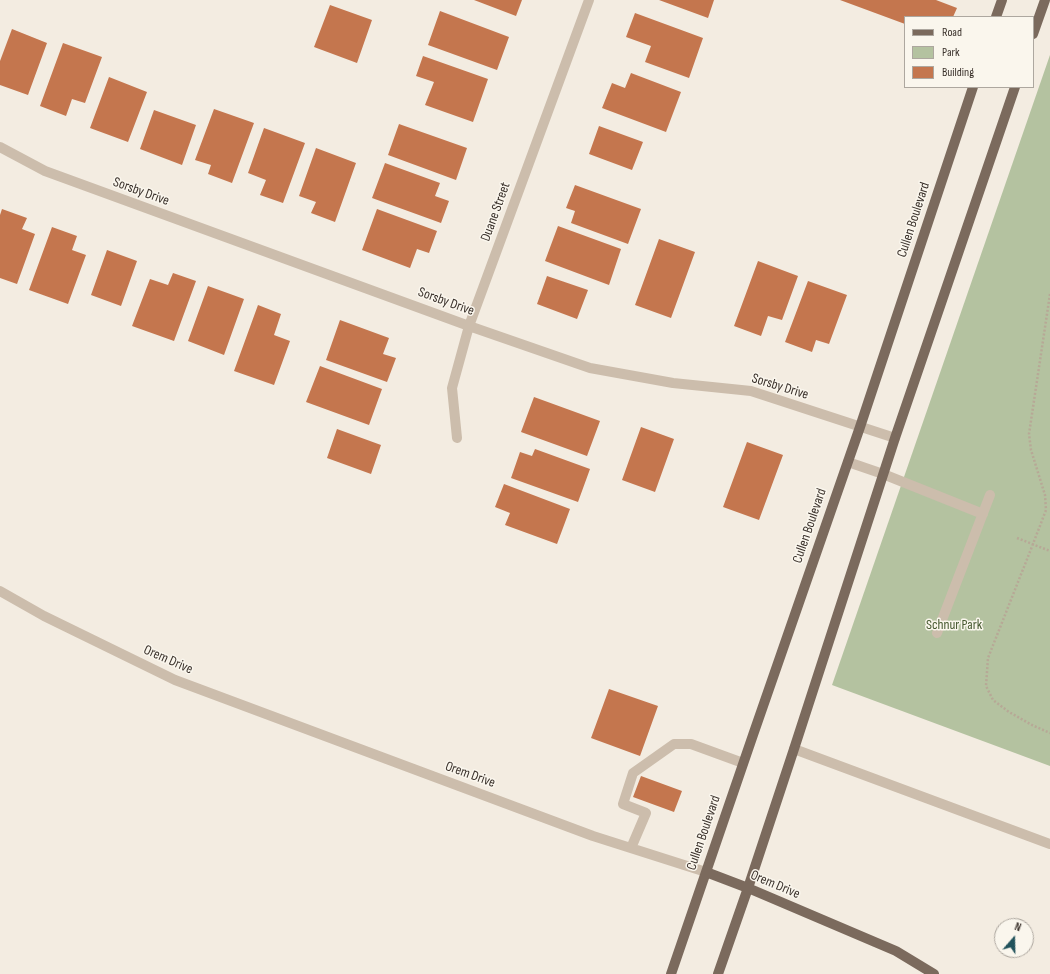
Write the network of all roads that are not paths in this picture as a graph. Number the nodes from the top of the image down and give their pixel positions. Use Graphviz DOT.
graph roads {
  1 [pos="589,0"];
  2 [pos="1002,0"];
  3 [pos="1045,0"];
  4 [pos="996,16"];
  5 [pos="1034,31"];
  6 [pos="973,88"];
  7 [pos="1015,88"];
  8 [pos="0,147"];
  9 [pos="469,326"];
  10 [pos="860,427"];
  11 [pos="456,438"];
  12 [pos="895,438"];
  13 [pos="848,462"];
  14 [pos="883,474"];
  15 [pos="990,495"];
  16 [pos="983,514"];
  17 [pos="0,591"];
  18 [pos="937,633"];
  19 [pos="794,749"];
  20 [pos="743,763"];
  21 [pos="1050,844"];
  22 [pos="631,848"];
  23 [pos="706,872"];
  24 [pos="748,888"];
  25 [pos="671,974"];
  26 [pos="718,974"];
  27 [pos="934,974"];
  1 -- 9 [label="street, Duane Street"];
  2 -- 4 [label="main road"];
  3 -- 5 [label="main road"];
  6 -- 10 [label="main road, Cullen Boulevard"];
  7 -- 12 [label="main road"];
  8 -- 9 [label="street, Sorsby Drive"];
  9 -- 10 [label="street, Sorsby Drive"];
  9 -- 11 [label="street, Duane Street"];
  10 -- 12 [label="street, Sorsby Drive"];
  10 -- 13 [label="main road, Cullen Boulevard"];
  12 -- 14 [label="main road"];
  13 -- 14 [label="street"];
  13 -- 20 [label="main road, Cullen Boulevard"];
  14 -- 16 [label="street"];
  14 -- 19 [label="main road"];
  15 -- 16 [label="street"];
  16 -- 18 [label="street"];
  17 -- 22 [label="street, Orem Drive"];
  19 -- 21 [label="street"];
  19 -- 24 [label="main road"];
  20 -- 22 [label="street"];
  20 -- 23 [label="main road, Cullen Boulevard"];
  22 -- 23 [label="street, Orem Drive"];
  23 -- 24 [label="main road, Orem Drive"];
  23 -- 25 [label="main road, Cullen Boulevard"];
  24 -- 26 [label="main road"];
  24 -- 27 [label="main road, Orem Drive"];
}
